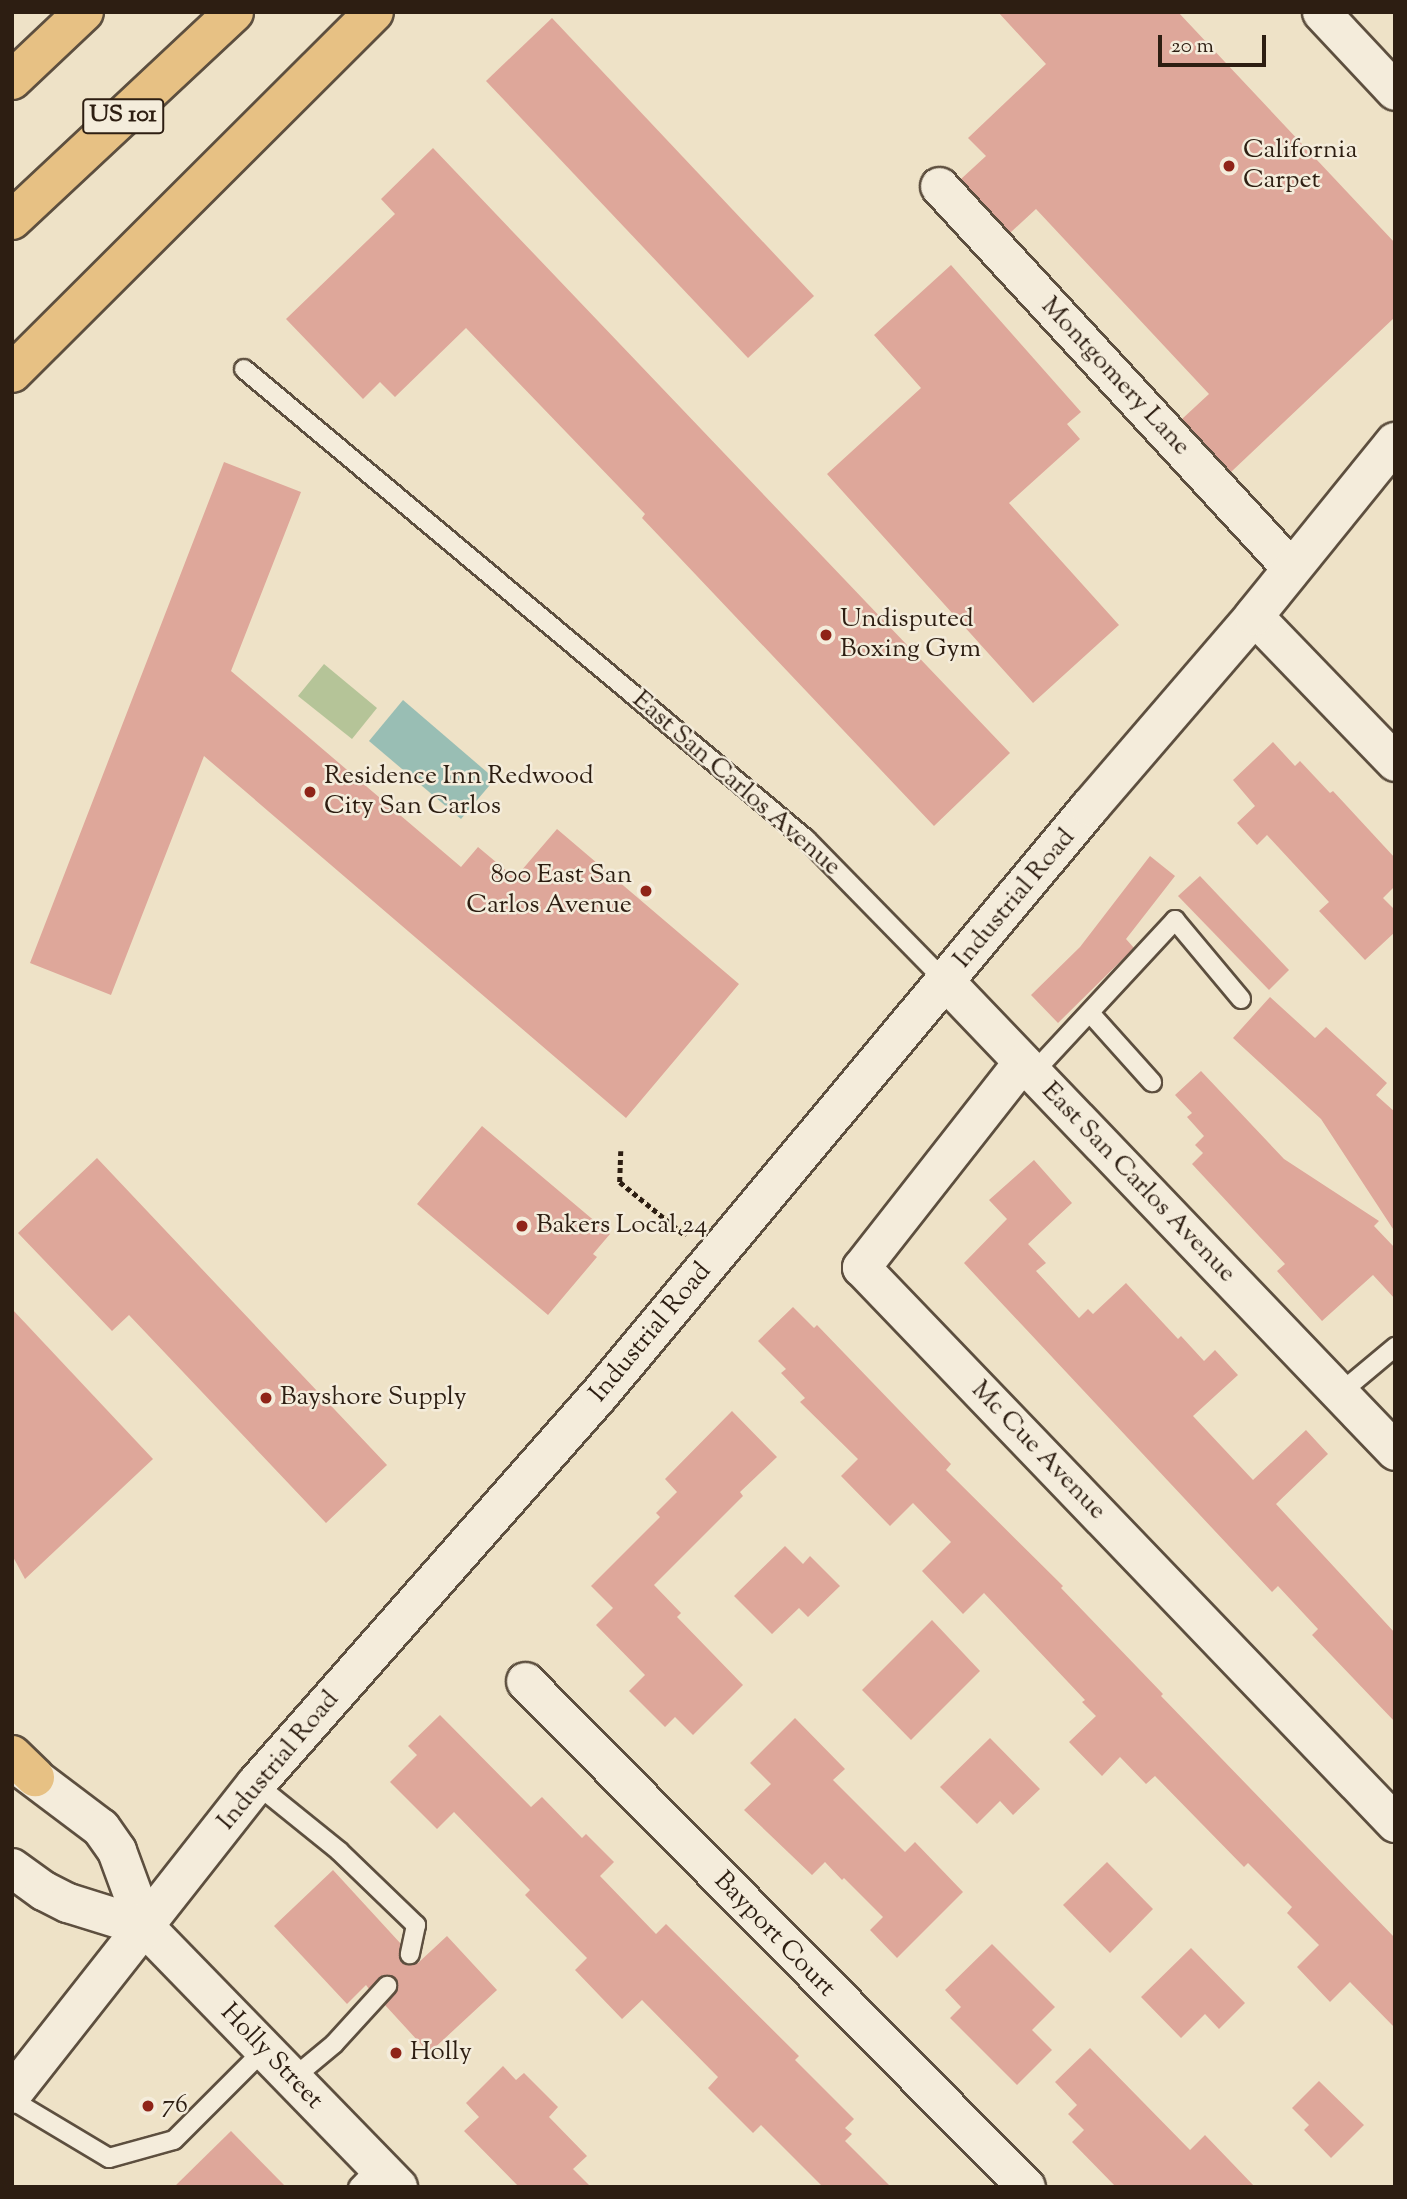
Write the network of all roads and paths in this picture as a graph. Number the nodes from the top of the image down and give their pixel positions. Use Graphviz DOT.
graph roads {
  1 [pos="84,12"];
  2 [pos="234,12"];
  3 [pos="373,12"];
  4 [pos="1321,12"];
  5 [pos="12,80"];
  6 [pos="1395,91"];
  7 [pos="939,186"];
  8 [pos="12,219"];
  9 [pos="12,338"];
  10 [pos="243,369"];
  11 [pos="12,373"];
  12 [pos="1395,442"];
  13 [pos="1291,568"];
  14 [pos="1254,616"];
  15 [pos="1395,762"];
  16 [pos="946,982"];
  17 [pos="1241,999"];
  18 [pos="1090,1013"];
  19 [pos="1028,1067"];
  20 [pos="1152,1082"];
  21 [pos="621,1151"];
  22 [pos="713,1259"];
  23 [pos="1395,1348"];
  24 [pos="1340,1393"];
  25 [pos="1395,1451"];
  26 [pos="525,1681"];
  27 [pos="20,1765"];
  28 [pos="256,1784"];
  29 [pos="1395,1824"];
  30 [pos="12,1868"];
  31 [pos="145,1927"];
  32 [pos="410,1954"];
  33 [pos="387,1986"];
  34 [pos="264,2050"];
  35 [pos="292,2079"];
  36 [pos="12,2094"];
  37 [pos="12,2100"];
  38 [pos="378,2180"];
  39 [pos="1026,2187"];
  1 -- 5 [label="highway"];
  2 -- 8 [label="highway, US 101"];
  3 -- 9 [label="highway"];
  3 -- 11 [label="highway"];
  4 -- 6 [label="street"];
  7 -- 13 [label="street, Montgomery Lane"];
  10 -- 16 [label="lane, East San Carlos Avenue"];
  12 -- 13 [label="main road, Industrial Road"];
  13 -- 14 [label="main road, Industrial Road"];
  14 -- 15 [label="street"];
  14 -- 16 [label="main road, Industrial Road"];
  16 -- 19 [label="street, East San Carlos Avenue"];
  16 -- 22 [label="main road, Industrial Road"];
  17 -- 18 [label="lane"];
  18 -- 19 [label="lane"];
  18 -- 20 [label="lane"];
  19 -- 24 [label="street, East San Carlos Avenue"];
  19 -- 29 [label="street, Mc Cue Avenue"];
  21 -- 22 [label="path"];
  22 -- 28 [label="main road, Industrial Road"];
  23 -- 24 [label="lane"];
  24 -- 25 [label="street, East San Carlos Avenue"];
  26 -- 39 [label="street, Bayport Court"];
  27 -- 31 [label="main road, Holly Street"];
  28 -- 31 [label="main road, Industrial Road"];
  28 -- 32 [label="lane"];
  30 -- 31 [label="main road, Holly Street"];
  31 -- 34 [label="main road, Holly Street"];
  31 -- 36 [label="main road, Industrial Road"];
  33 -- 35 [label="lane"];
  34 -- 35 [label="main road, Holly Street"];
  34 -- 37 [label="lane"];
  35 -- 38 [label="main road, Holly Street"];
}
